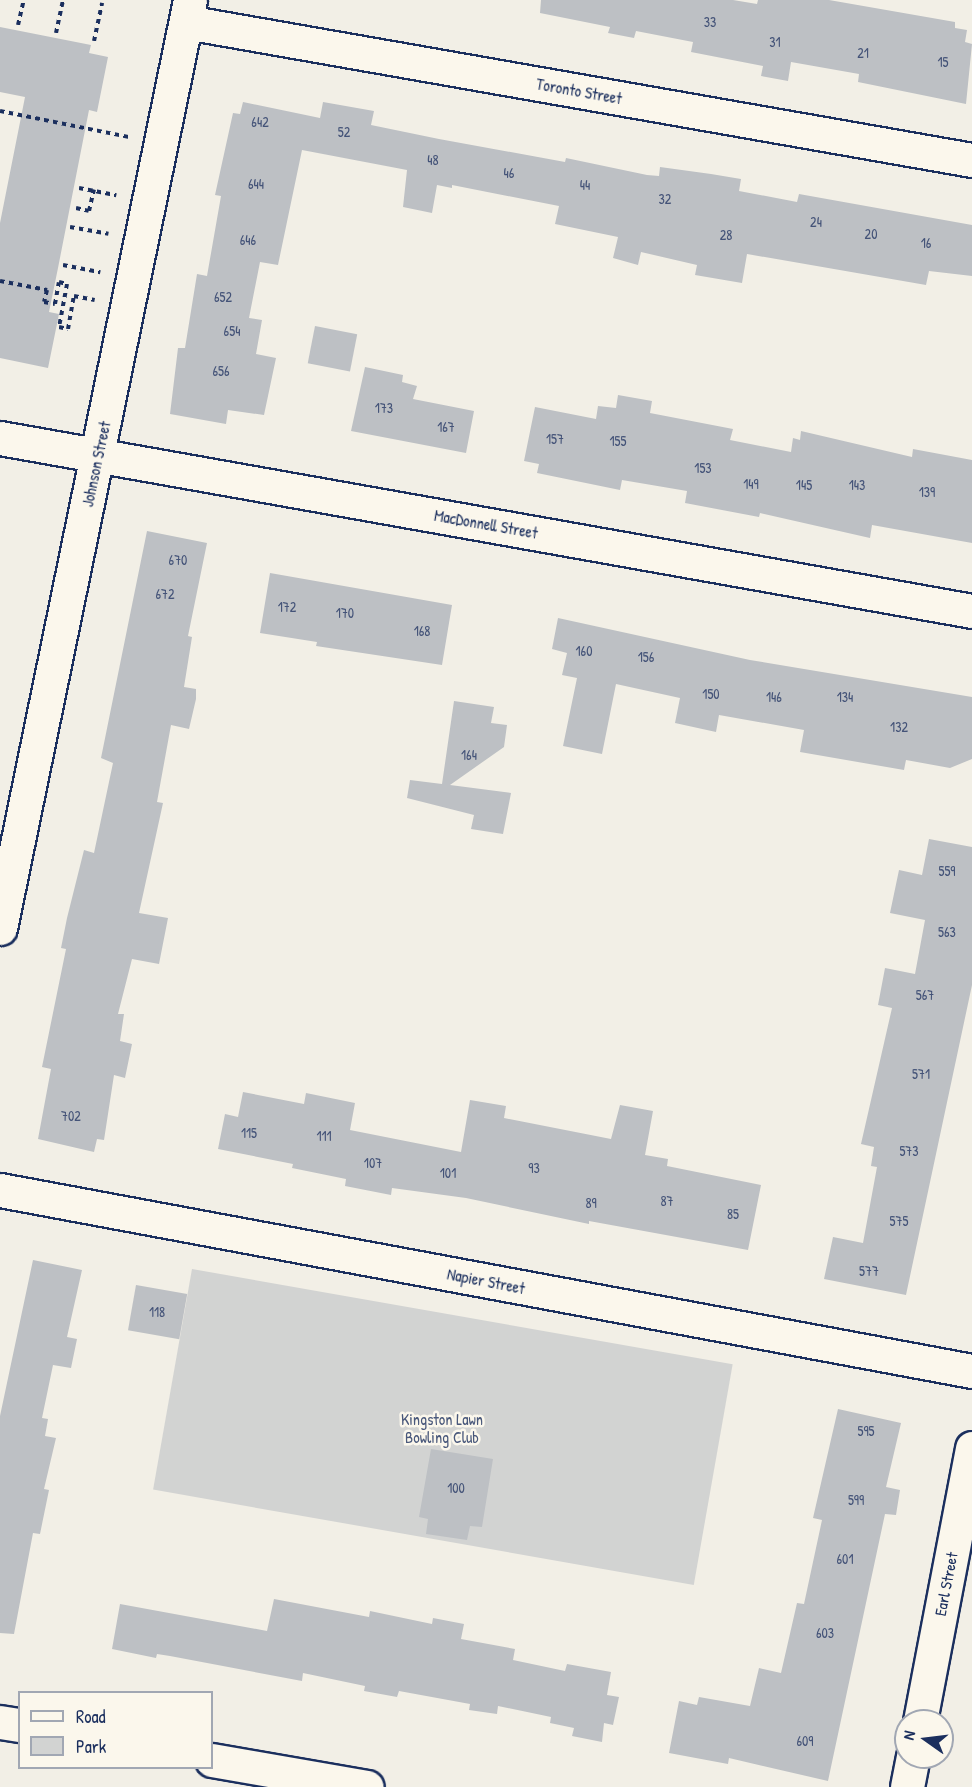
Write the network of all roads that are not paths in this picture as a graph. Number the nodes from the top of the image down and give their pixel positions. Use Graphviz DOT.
graph roads {
  1 [pos="188,11"];
  2 [pos="972,160"];
  3 [pos="0,438"];
  4 [pos="98,455"];
  5 [pos="972,611"];
  6 [pos="0,928"];
  7 [pos="0,1190"];
  8 [pos="972,1371"];
  9 [pos="972,1448"];
  10 [pos="922,1709"];
  11 [pos="0,1722"];
  12 [pos="18,1725"];
  13 [pos="213,1760"];
  14 [pos="911,1769"];
  15 [pos="367,1787"];
  16 [pos="907,1787"];
  1 -- 2 [label="street, Toronto Street"];
  1 -- 4 [label="street, Johnson Street"];
  3 -- 4 [label="street, MacDonnell Street"];
  4 -- 5 [label="street, MacDonnell Street"];
  4 -- 6 [label="street, Johnson Street"];
  7 -- 8 [label="street, Napier Street"];
  9 -- 10 [label="street, Earl Street"];
  11 -- 12 [label="street"];
  13 -- 15 [label="street"];
  14 -- 16 [label="street"];
}
